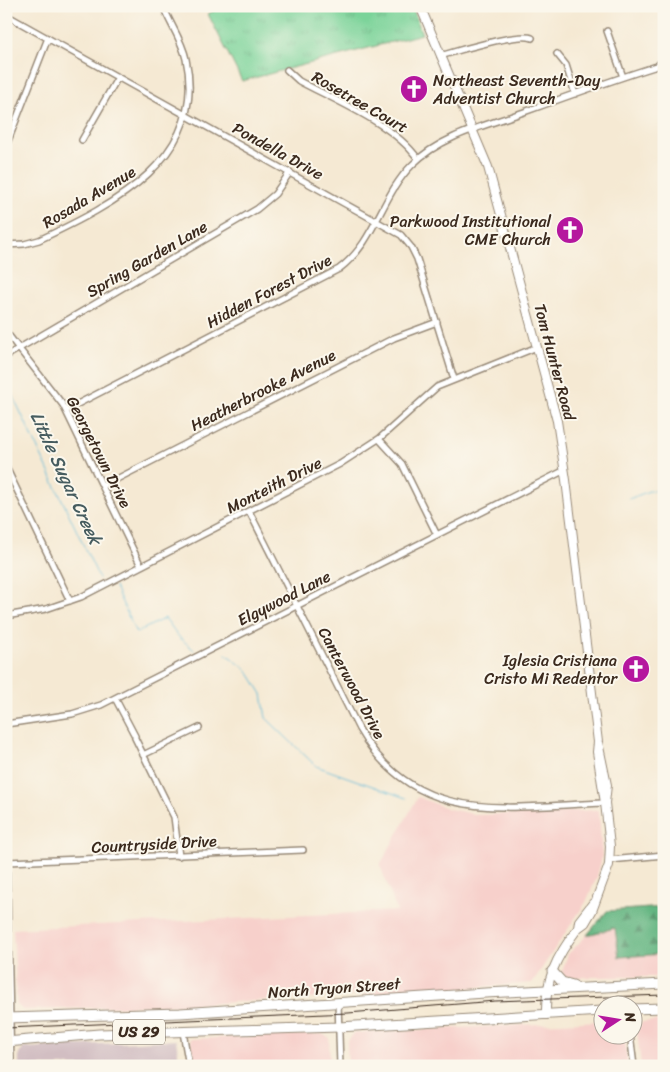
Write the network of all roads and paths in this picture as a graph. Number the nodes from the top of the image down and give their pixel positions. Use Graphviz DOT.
graph roads {
  1 [pos="164,6"];
  2 [pos="420,6"];
  3 [pos="6,15"];
  4 [pos="607,31"];
  5 [pos="48,38"];
  6 [pos="532,38"];
  7 [pos="557,54"];
  8 [pos="440,56"];
  9 [pos="664,59"];
  10 [pos="287,70"];
  11 [pos="118,77"];
  12 [pos="622,77"];
  13 [pos="575,94"];
  14 [pos="185,114"];
  15 [pos="474,130"];
  16 [pos="82,140"];
  17 [pos="6,146"];
  18 [pos="418,159"];
  19 [pos="290,172"];
  20 [pos="378,220"];
  21 [pos="6,245"];
  22 [pos="436,322"];
  23 [pos="6,332"];
  24 [pos="536,347"];
  25 [pos="19,348"];
  26 [pos="6,356"];
  27 [pos="454,379"];
  28 [pos="66,410"];
  29 [pos="379,439"];
  30 [pos="6,467"];
  31 [pos="565,470"];
  32 [pos="103,486"];
  33 [pos="248,511"];
  34 [pos="437,535"];
  35 [pos="141,566"];
  36 [pos="70,601"];
  37 [pos="296,606"];
  38 [pos="6,616"];
  39 [pos="115,698"];
  40 [pos="6,724"];
  41 [pos="199,728"];
  42 [pos="144,755"];
  43 [pos="605,803"];
  44 [pos="6,838"];
  45 [pos="302,850"];
  46 [pos="664,855"];
  47 [pos="179,856"];
  48 [pos="610,860"];
  49 [pos="7,862"];
  50 [pos="6,898"];
  51 [pos="552,971"];
  52 [pos="664,984"];
  53 [pos="585,988"];
  54 [pos="547,990"];
  55 [pos="338,1002"];
  56 [pos="664,1008"];
  57 [pos="642,1009"];
  58 [pos="592,1012"];
  59 [pos="546,1015"];
  60 [pos="8,1018"];
  61 [pos="339,1026"];
  62 [pos="184,1032"];
  63 [pos="8,1042"];
  64 [pos="631,1044"];
  65 [pos="11,1066"];
  66 [pos="189,1066"];
  67 [pos="340,1066"];
  68 [pos="634,1066"];
  1 -- 14 [label="street, Rosada Avenue"];
  2 -- 8 [label="street, Tom Hunter Road"];
  3 -- 5 [label="street, Pondella Drive"];
  4 -- 12 [label="street"];
  5 -- 11 [label="street, Pondella Drive"];
  5 -- 17 [label="street"];
  6 -- 8 [label="street"];
  7 -- 13 [label="street"];
  8 -- 15 [label="street, Tom Hunter Road"];
  9 -- 12 [label="street, Hidden Forest Drive"];
  10 -- 18 [label="street, Rosetree Court"];
  11 -- 14 [label="street, Pondella Drive"];
  11 -- 16 [label="street"];
  12 -- 13 [label="street, Hidden Forest Drive"];
  13 -- 15 [label="street, Hidden Forest Drive"];
  14 -- 19 [label="street, Pondella Drive"];
  14 -- 21 [label="street, Rosada Avenue"];
  15 -- 18 [label="street, Hidden Forest Drive"];
  15 -- 24 [label="street, Tom Hunter Road"];
  18 -- 20 [label="street, Hidden Forest Drive"];
  19 -- 20 [label="street, Pondella Drive"];
  19 -- 25 [label="street, Spring Garden Lane"];
  20 -- 22 [label="street, Pondella Drive"];
  20 -- 28 [label="street, Hidden Forest Drive"];
  22 -- 27 [label="street, Pondella Drive"];
  22 -- 32 [label="street, Heatherbrooke Avenue"];
  23 -- 25 [label="street, Georgetown Drive"];
  24 -- 27 [label="street, Monteith Drive"];
  24 -- 31 [label="street, Tom Hunter Road"];
  25 -- 26 [label="street, Spring Garden Lane"];
  25 -- 28 [label="street, Georgetown Drive"];
  27 -- 29 [label="street, Monteith Drive"];
  28 -- 32 [label="street, Georgetown Drive"];
  29 -- 33 [label="street, Monteith Drive"];
  29 -- 34 [label="street"];
  30 -- 36 [label="street"];
  31 -- 34 [label="street, Elgywood Lane"];
  31 -- 43 [label="street, Tom Hunter Road"];
  32 -- 35 [label="street, Georgetown Drive"];
  33 -- 35 [label="street, Monteith Drive"];
  33 -- 37 [label="street, Canterwood Drive"];
  34 -- 37 [label="street, Elgywood Lane"];
  35 -- 36 [label="street, Monteith Drive"];
  36 -- 38 [label="street, Monteith Drive"];
  37 -- 39 [label="street, Elgywood Lane"];
  37 -- 43 [label="street, Canterwood Drive"];
  39 -- 40 [label="street, Elgywood Lane"];
  39 -- 42 [label="street"];
  41 -- 42 [label="street"];
  42 -- 47 [label="street"];
  43 -- 48 [label="street, Tom Hunter Road"];
  44 -- 49 [label="street"];
  45 -- 47 [label="street, Countryside Drive"];
  46 -- 48 [label="street"];
  47 -- 49 [label="street, Countryside Drive"];
  48 -- 51 [label="street, Tom Hunter Road"];
  49 -- 50 [label="street"];
  50 -- 60 [label="street"];
  51 -- 53 [label="main road"];
  51 -- 54 [label="street, Tom Hunter Road"];
  52 -- 53 [label="main road, North Tryon Street / US 29"];
  53 -- 54 [label="main road, North Tryon Street / US 29"];
  54 -- 55 [label="main road, North Tryon Street / US 29"];
  54 -- 59 [label="street, Tom Hunter Road"];
  55 -- 60 [label="main road, North Tryon Street / US 29"];
  55 -- 61 [label="street"];
  56 -- 57 [label="main road"];
  58 -- 59 [label="main road, US 29"];
  59 -- 61 [label="main road, US 29"];
  60 -- 63 [label="street"];
  61 -- 62 [label="main road, US 29"];
  61 -- 67 [label="street"];
  62 -- 63 [label="main road, US 29"];
  62 -- 66 [label="street"];
  63 -- 65 [label="street"];
  64 -- 68 [label="street"];
}
